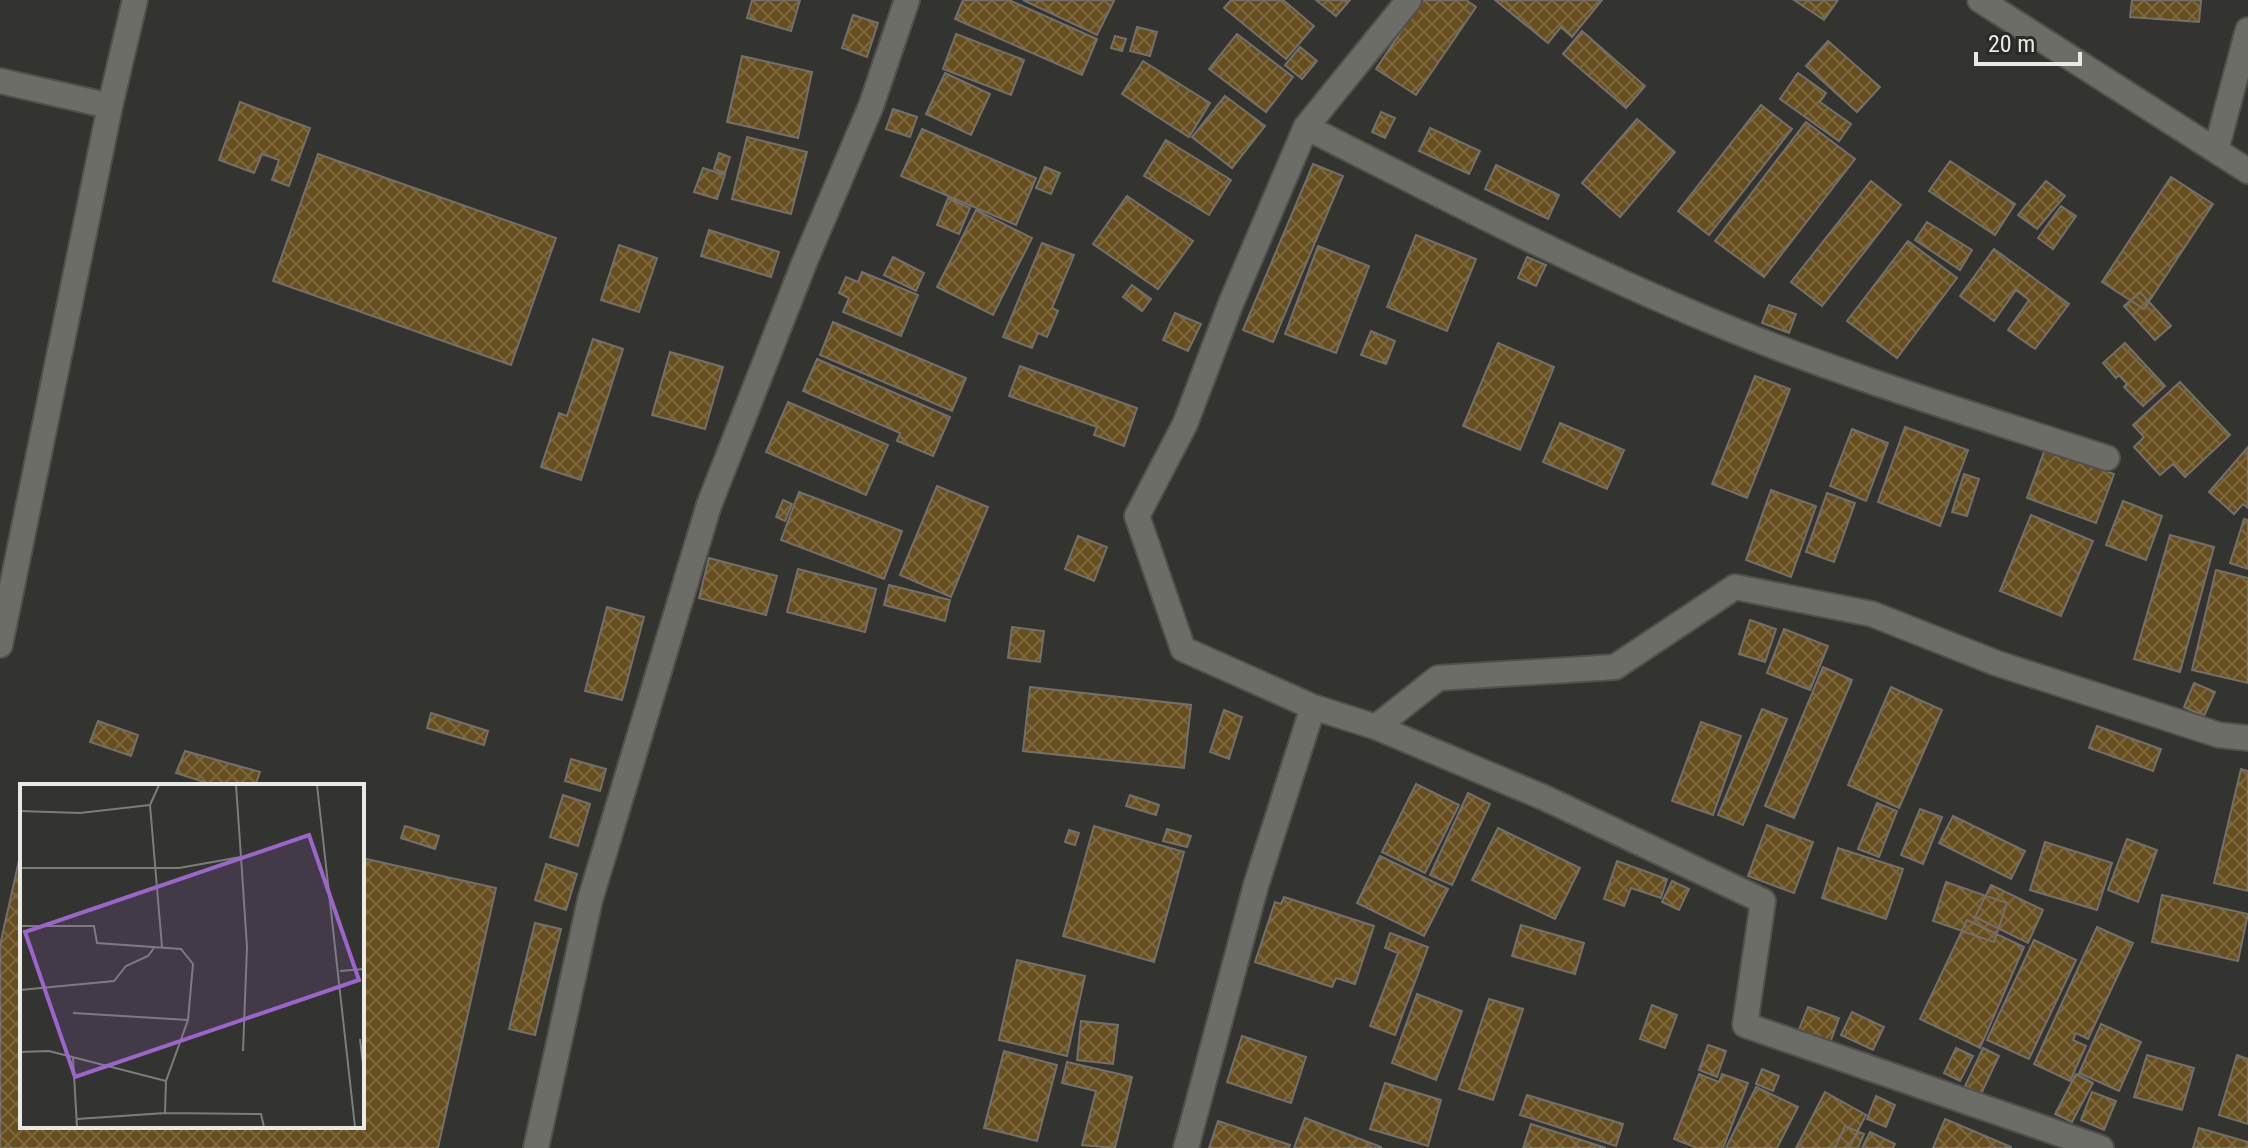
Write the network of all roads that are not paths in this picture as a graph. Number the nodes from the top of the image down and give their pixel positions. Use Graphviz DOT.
graph roads {
  1 [pos="135,0"];
  2 [pos="907,0"];
  3 [pos="1409,0"];
  4 [pos="1980,0"];
  5 [pos="2248,30"];
  6 [pos="0,81"];
  7 [pos="110,106"];
  8 [pos="1306,127"];
  9 [pos="2216,150"];
  10 [pos="2248,171"];
  11 [pos="2107,458"];
  12 [pos="0,645"];
  13 [pos="1313,707"];
  14 [pos="1376,727"];
  15 [pos="2248,738"];
  16 [pos="536,1148"];
  17 [pos="1186,1148"];
  18 [pos="2101,1148"];
  1 -- 7 [label="street"];
  2 -- 16 [label="street"];
  3 -- 8 [label="street"];
  4 -- 9 [label="street"];
  5 -- 9 [label="street"];
  6 -- 7 [label="street"];
  7 -- 12 [label="street"];
  8 -- 11 [label="street"];
  8 -- 13 [label="street"];
  9 -- 10 [label="street"];
  13 -- 14 [label="street"];
  13 -- 17 [label="street"];
  14 -- 15 [label="street"];
  14 -- 18 [label="street"];
}
